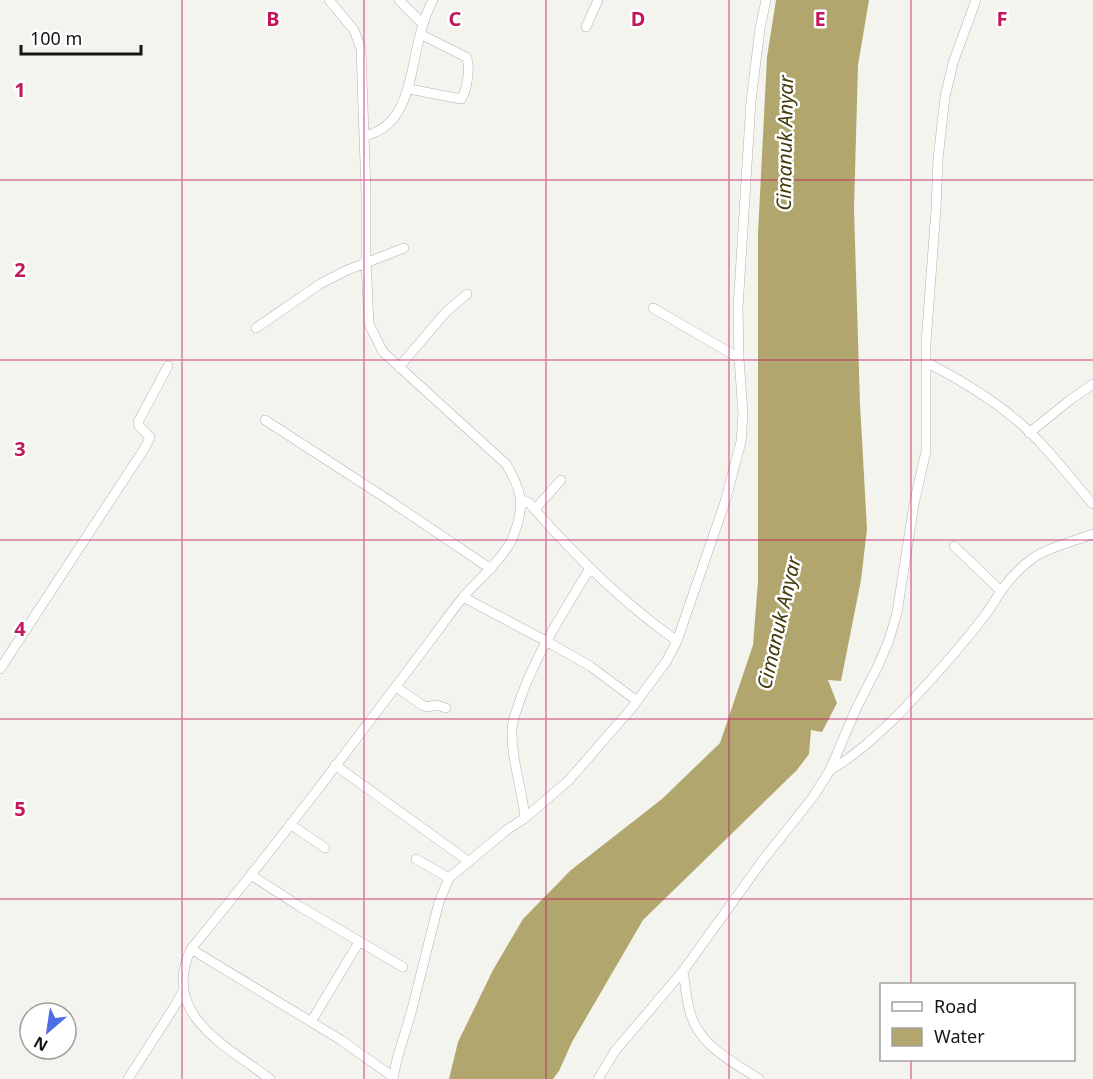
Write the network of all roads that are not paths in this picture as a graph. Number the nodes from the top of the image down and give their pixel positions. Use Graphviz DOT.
graph roads {
  1 [pos="329,0"];
  2 [pos="399,0"];
  3 [pos="433,0"];
  4 [pos="598,0"];
  5 [pos="766,0"];
  6 [pos="976,0"];
  7 [pos="585,27"];
  8 [pos="422,29"];
  9 [pos="409,89"];
  10 [pos="364,136"];
  11 [pos="405,248"];
  12 [pos="366,262"];
  13 [pos="467,294"];
  14 [pos="653,308"];
  15 [pos="256,328"];
  16 [pos="739,358"];
  17 [pos="926,362"];
  18 [pos="168,366"];
  19 [pos="399,367"];
  20 [pos="1093,384"];
  21 [pos="265,420"];
  22 [pos="1029,433"];
  23 [pos="561,480"];
  24 [pos="522,500"];
  25 [pos="1093,504"];
  26 [pos="535,509"];
  27 [pos="1093,534"];
  28 [pos="954,546"];
  29 [pos="486,566"];
  30 [pos="590,568"];
  31 [pos="1000,591"];
  32 [pos="463,597"];
  33 [pos="546,641"];
  34 [pos="677,641"];
  35 [pos="0,669"];
  36 [pos="396,687"];
  37 [pos="637,701"];
  38 [pos="446,708"];
  39 [pos="335,765"];
  40 [pos="830,770"];
  41 [pos="525,818"];
  42 [pos="290,824"];
  43 [pos="325,848"];
  44 [pos="416,860"];
  45 [pos="468,861"];
  46 [pos="252,876"];
  47 [pos="449,878"];
  48 [pos="359,942"];
  49 [pos="191,950"];
  50 [pos="403,967"];
  51 [pos="683,971"];
  52 [pos="180,997"];
  53 [pos="311,1022"];
  54 [pos="393,1078"];
  55 [pos="128,1079"];
  56 [pos="270,1079"];
  57 [pos="598,1079"];
  58 [pos="759,1079"];
  1 -- 10 [label="street"];
  2 -- 8 [label="street"];
  3 -- 8 [label="street"];
  4 -- 7 [label="street"];
  5 -- 16 [label="street"];
  6 -- 17 [label="street"];
  8 -- 9 [label="street"];
  8 -- 9 [label="street"];
  9 -- 10 [label="street"];
  10 -- 12 [label="street"];
  11 -- 12 [label="street"];
  12 -- 15 [label="street"];
  12 -- 19 [label="street"];
  13 -- 19 [label="street"];
  14 -- 16 [label="street"];
  16 -- 34 [label="street"];
  17 -- 22 [label="street"];
  17 -- 40 [label="street"];
  18 -- 35 [label="street"];
  19 -- 24 [label="street"];
  20 -- 22 [label="street"];
  21 -- 29 [label="street"];
  22 -- 25 [label="street"];
  23 -- 26 [label="street"];
  24 -- 26 [label="street"];
  24 -- 29 [label="street"];
  26 -- 30 [label="street"];
  27 -- 31 [label="street"];
  28 -- 31 [label="street"];
  29 -- 32 [label="street"];
  30 -- 33 [label="street"];
  30 -- 34 [label="street"];
  31 -- 40 [label="street"];
  32 -- 33 [label="street"];
  32 -- 36 [label="street"];
  33 -- 37 [label="street"];
  33 -- 41 [label="street"];
  34 -- 37 [label="street"];
  36 -- 38 [label="street"];
  36 -- 39 [label="street"];
  37 -- 41 [label="street"];
  39 -- 42 [label="street"];
  39 -- 45 [label="street"];
  40 -- 51 [label="street"];
  41 -- 45 [label="street"];
  42 -- 43 [label="street"];
  42 -- 46 [label="street"];
  44 -- 47 [label="street"];
  45 -- 47 [label="street"];
  46 -- 48 [label="street"];
  46 -- 49 [label="street"];
  47 -- 54 [label="street"];
  48 -- 50 [label="street"];
  48 -- 53 [label="street"];
  49 -- 52 [label="street"];
  49 -- 53 [label="street"];
  51 -- 57 [label="street"];
  51 -- 58 [label="street"];
  52 -- 55 [label="street"];
  52 -- 56 [label="street"];
  53 -- 54 [label="street"];
}
